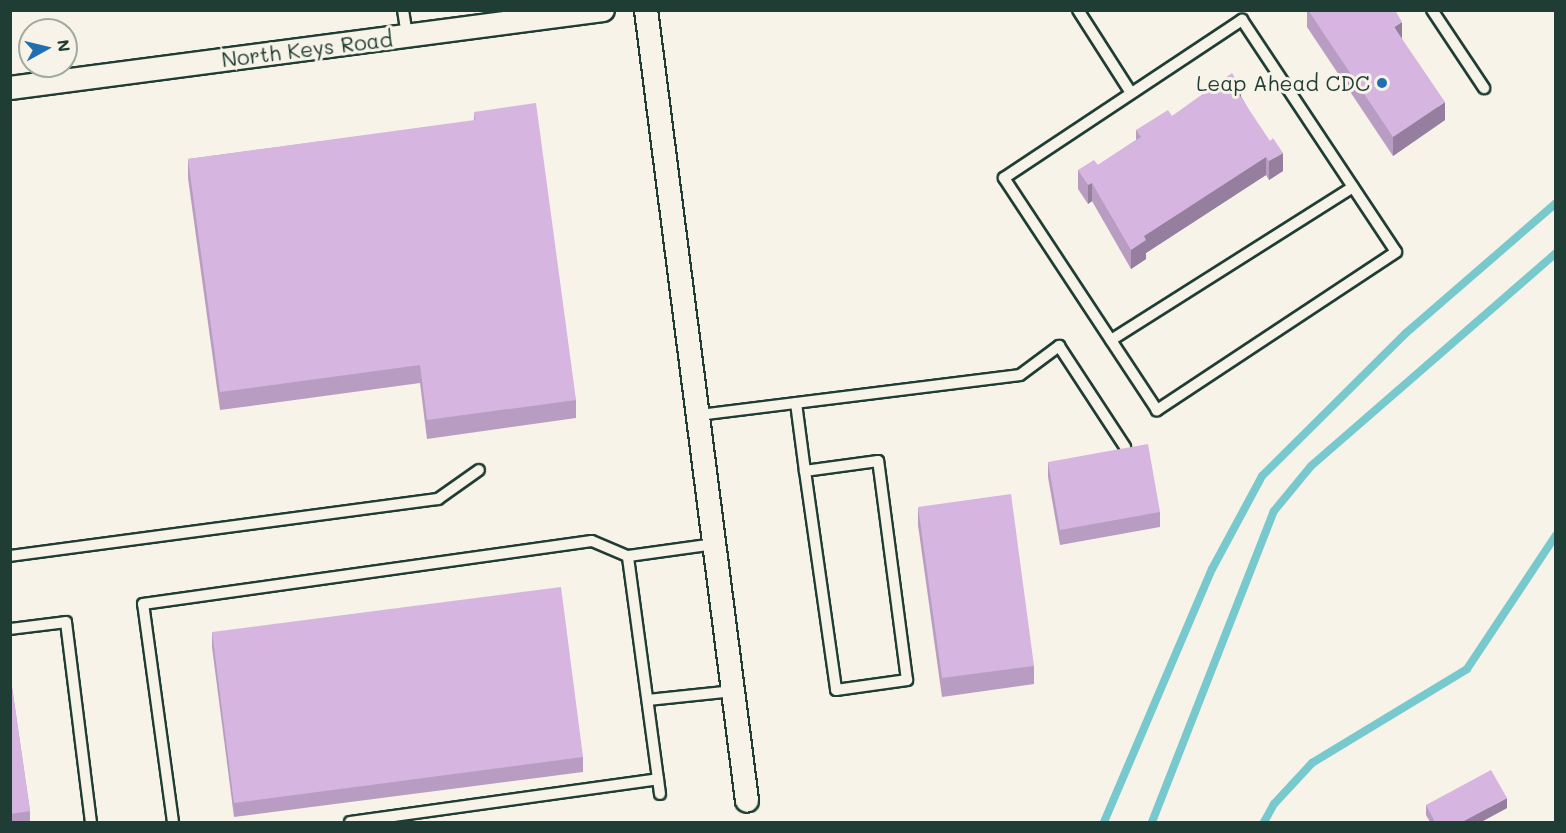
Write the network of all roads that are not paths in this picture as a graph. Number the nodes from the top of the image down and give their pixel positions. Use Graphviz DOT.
graph roads {
  1 [pos="403,10"];
  2 [pos="603,10"];
  3 [pos="646,10"];
  4 [pos="1078,10"];
  5 [pos="1432,10"];
  6 [pos="407,36"];
  7 [pos="10,88"];
  8 [pos="1484,88"];
  9 [pos="1131,93"];
  10 [pos="1353,186"];
  11 [pos="1111,340"];
  12 [pos="796,403"];
  13 [pos="699,415"];
  14 [pos="1125,447"];
  15 [pos="479,470"];
  16 [pos="805,471"];
  17 [pos="715,544"];
  18 [pos="10,556"];
  19 [pos="628,556"];
  20 [pos="10,629"];
  21 [pos="734,691"];
  22 [pos="648,700"];
  23 [pos="658,779"];
  24 [pos="660,794"];
  25 [pos="747,801"];
  26 [pos="92,822"];
  27 [pos="173,822"];
  28 [pos="350,822"];
  1 -- 6 [label="lane"];
  2 -- 6 [label="street, North Keys Road"];
  3 -- 13 [label="street"];
  4 -- 9 [label="lane"];
  5 -- 8 [label="lane"];
  6 -- 7 [label="street, North Keys Road"];
  9 -- 10 [label="lane"];
  9 -- 11 [label="lane"];
  10 -- 11 [label="lane"];
  10 -- 11 [label="lane"];
  12 -- 13 [label="lane"];
  12 -- 14 [label="lane"];
  12 -- 16 [label="lane"];
  13 -- 17 [label="street"];
  15 -- 18 [label="lane"];
  16 -- 16 [label="lane"];
  17 -- 19 [label="lane"];
  17 -- 21 [label="street"];
  19 -- 22 [label="lane"];
  19 -- 27 [label="lane"];
  20 -- 26 [label="lane"];
  21 -- 22 [label="lane"];
  21 -- 25 [label="street"];
  22 -- 23 [label="lane"];
  23 -- 24 [label="lane"];
  23 -- 28 [label="lane"];
}
